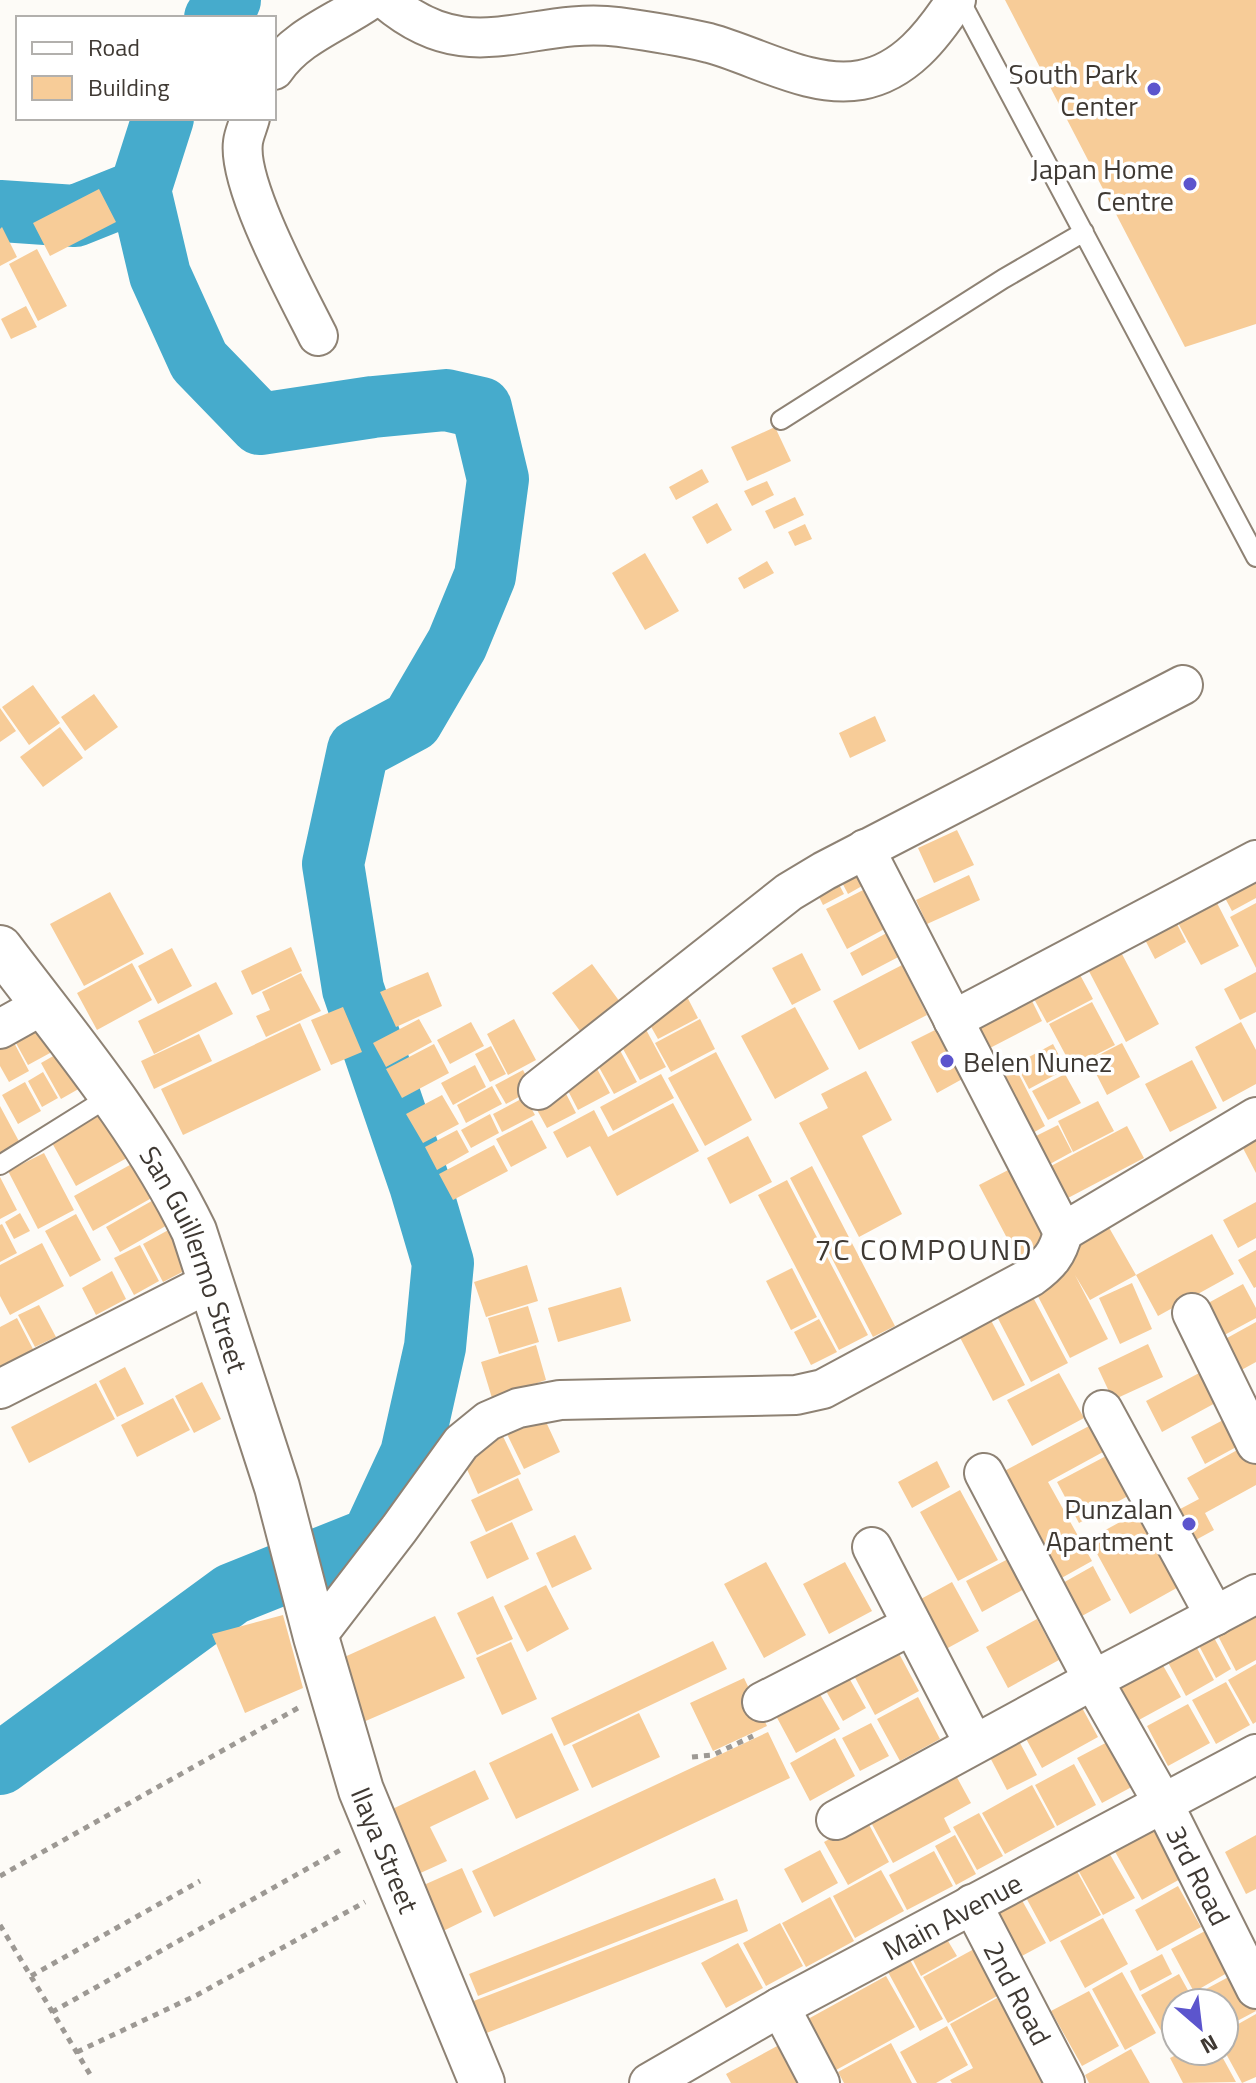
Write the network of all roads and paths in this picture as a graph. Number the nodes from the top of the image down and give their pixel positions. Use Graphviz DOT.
graph roads {
  1 [pos="370,0"];
  2 [pos="386,0"];
  3 [pos="958,0"];
  4 [pos="276,67"];
  5 [pos="249,120"];
  6 [pos="1084,232"];
  7 [pos="318,336"];
  8 [pos="781,420"];
  9 [pos="1256,557"];
  10 [pos="1183,685"];
  11 [pos="865,849"];
  12 [pos="1256,860"];
  13 [pos="0,948"];
  14 [pos="43,1005"];
  15 [pos="953,1020"];
  16 [pos="0,1029"];
  17 [pos="538,1090"];
  18 [pos="112,1095"];
  19 [pos="1256,1117"];
  20 [pos="0,1165"];
  21 [pos="1063,1232"];
  22 [pos="211,1282"];
  23 [pos="1192,1313"];
  24 [pos="0,1389"];
  25 [pos="1103,1410"];
  26 [pos="1256,1444"];
  27 [pos="984,1473"];
  28 [pos="872,1547"];
  29 [pos="1256,1594"];
  30 [pos="1215,1616"];
  31 [pos="312,1623"];
  32 [pos="912,1625"];
  33 [pos="1093,1680"];
  34 [pos="330,1690"];
  35 [pos="762,1717"];
  36 [pos="974,1744"];
  37 [pos="1256,1754"];
  38 [pos="692,1757"];
  39 [pos="1163,1803"];
  40 [pos="836,1820"];
  41 [pos="376,1830"];
  42 [pos="0,1876"];
  43 [pos="200,1881"];
  44 [pos="400,1888"];
  45 [pos="972,1904"];
  46 [pos="0,1925"];
  47 [pos="31,1976"];
  48 [pos="1256,1989"];
  49 [pos="780,2007"];
  50 [pos="52,2012"];
  51 [pos="77,2052"];
  52 [pos="91,2076"];
  53 [pos="482,2083"];
  54 [pos="649,2083"];
  55 [pos="820,2083"];
  56 [pos="1065,2083"];
  1 -- 4 [label="street"];
  2 -- 3 [label="street"];
  3 -- 6 [label="lane"];
  5 -- 7 [label="street"];
  6 -- 8 [label="lane"];
  6 -- 9 [label="lane"];
  10 -- 11 [label="street"];
  11 -- 15 [label="street"];
  11 -- 17 [label="street"];
  12 -- 15 [label="street"];
  13 -- 14 [label="main road, San Guillermo Street"];
  14 -- 16 [label="street"];
  14 -- 18 [label="main road, San Guillermo Street"];
  15 -- 21 [label="street"];
  18 -- 20 [label="lane"];
  18 -- 22 [label="main road, San Guillermo Street"];
  19 -- 21 [label="street"];
  21 -- 31 [label="street"];
  22 -- 24 [label="street"];
  22 -- 31 [label="main road, San Guillermo Street"];
  23 -- 26 [label="street"];
  25 -- 30 [label="street"];
  27 -- 33 [label="street, 3rd Road"];
  28 -- 32 [label="street"];
  29 -- 30 [label="street"];
  30 -- 33 [label="street"];
  31 -- 34 [label="main road, Ilaya Street"];
  32 -- 35 [label="street"];
  32 -- 36 [label="street"];
  33 -- 36 [label="street"];
  33 -- 39 [label="street, 3rd Road"];
  34 -- 41 [label="main road, Ilaya Street"];
  34 -- 42 [label="path"];
  35 -- 38 [label="path"];
  36 -- 40 [label="street"];
  37 -- 39 [label="street, Main Avenue"];
  39 -- 45 [label="street, Main Avenue"];
  39 -- 48 [label="street, 3rd Road"];
  41 -- 44 [label="main road, Ilaya Street"];
  41 -- 50 [label="path"];
  43 -- 47 [label="path"];
  44 -- 51 [label="path"];
  44 -- 53 [label="main road, Ilaya Street"];
  45 -- 49 [label="street, Main Avenue"];
  45 -- 56 [label="street, 2nd Road"];
  46 -- 47 [label="path"];
  47 -- 50 [label="path"];
  49 -- 54 [label="street, Main Avenue"];
  49 -- 55 [label="street"];
  50 -- 51 [label="path"];
  51 -- 52 [label="path"];
}
